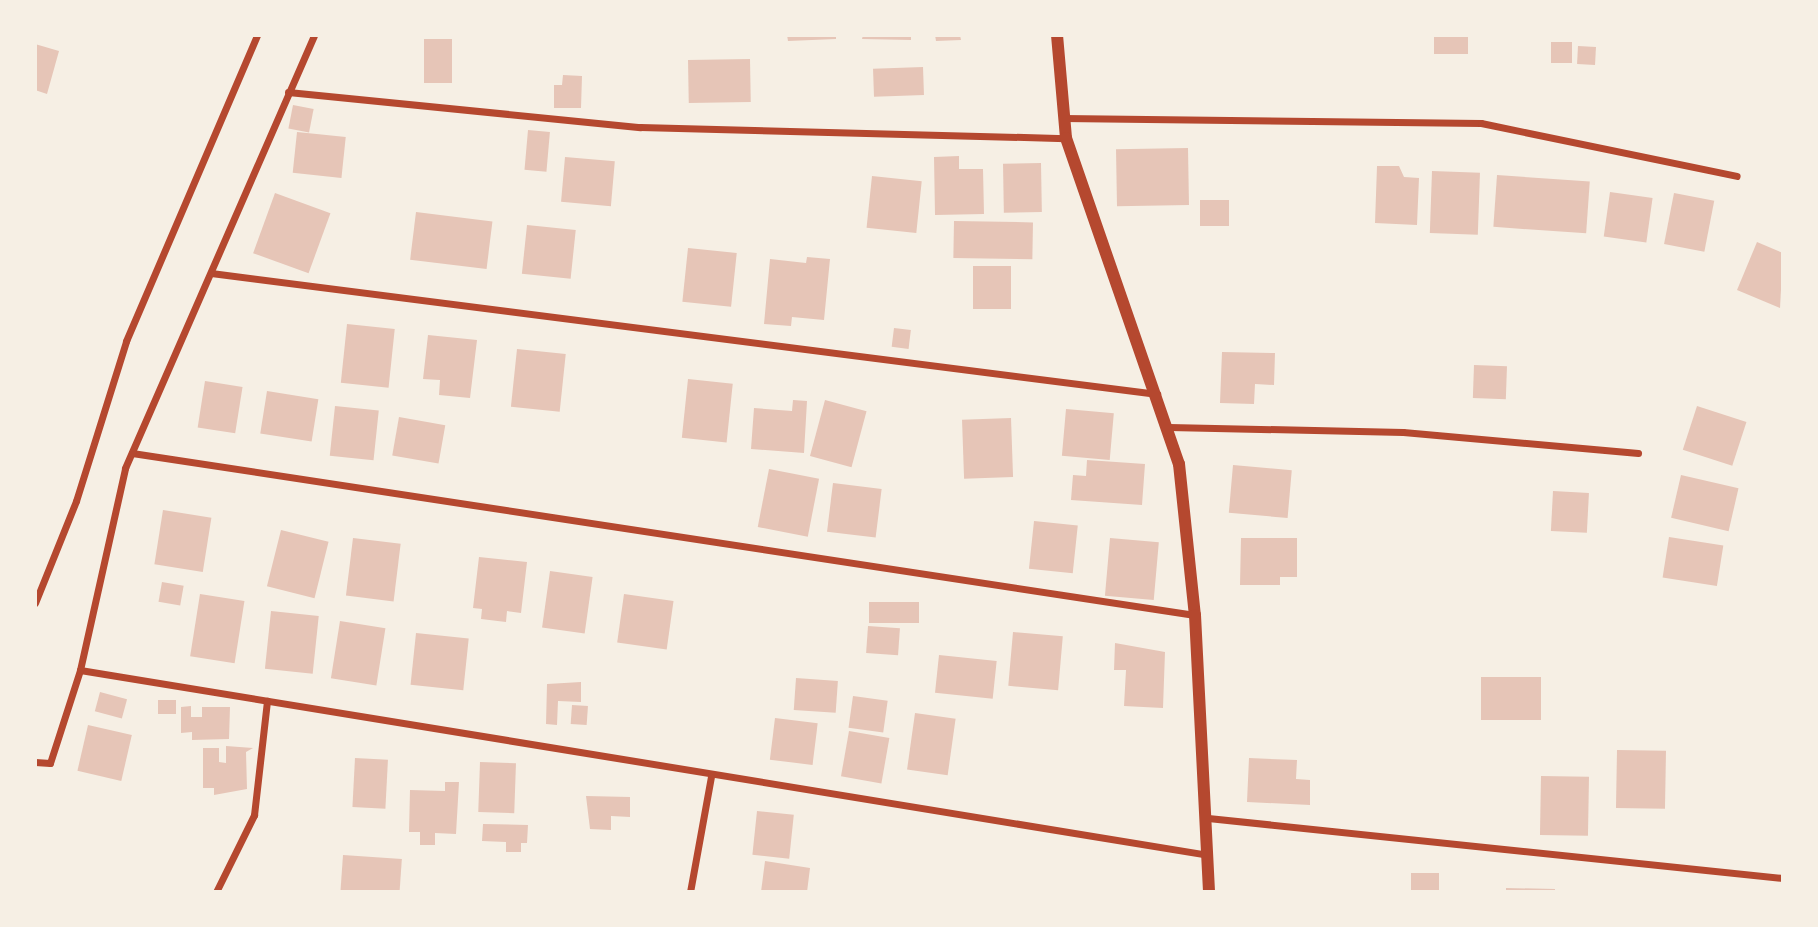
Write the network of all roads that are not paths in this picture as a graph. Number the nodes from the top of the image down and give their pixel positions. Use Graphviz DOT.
graph roads {
  1 [pos="257,35"];
  2 [pos="314,35"];
  3 [pos="1057,35"];
  4 [pos="288,92"];
  5 [pos="1062,118"];
  6 [pos="1066,138"];
  7 [pos="1737,176"];
  8 [pos="211,273"];
  9 [pos="1158,394"];
  10 [pos="1169,427"];
  11 [pos="132,453"];
  12 [pos="1638,453"];
  13 [pos="35,603"];
  14 [pos="1195,615"];
  15 [pos="80,670"];
  16 [pos="267,701"];
  17 [pos="35,762"];
  18 [pos="711,777"];
  19 [pos="1208,818"];
  20 [pos="1208,856"];
  21 [pos="1783,878"];
  22 [pos="216,892"];
  23 [pos="690,892"];
  24 [pos="1209,892"];
  1 -- 13 [label="street"];
  2 -- 4 [label="street"];
  3 -- 5 [label="street"];
  4 -- 6 [label="street"];
  4 -- 8 [label="street"];
  5 -- 6 [label="street"];
  5 -- 7 [label="street"];
  6 -- 9 [label="street"];
  8 -- 9 [label="street"];
  8 -- 11 [label="street"];
  9 -- 10 [label="street"];
  10 -- 12 [label="street"];
  10 -- 14 [label="street"];
  11 -- 14 [label="street"];
  11 -- 15 [label="street"];
  14 -- 19 [label="street"];
  15 -- 16 [label="street"];
  15 -- 17 [label="street"];
  16 -- 18 [label="street"];
  16 -- 22 [label="street"];
  18 -- 20 [label="street"];
  18 -- 23 [label="street"];
  19 -- 20 [label="street"];
  19 -- 21 [label="street"];
  20 -- 24 [label="street"];
}
